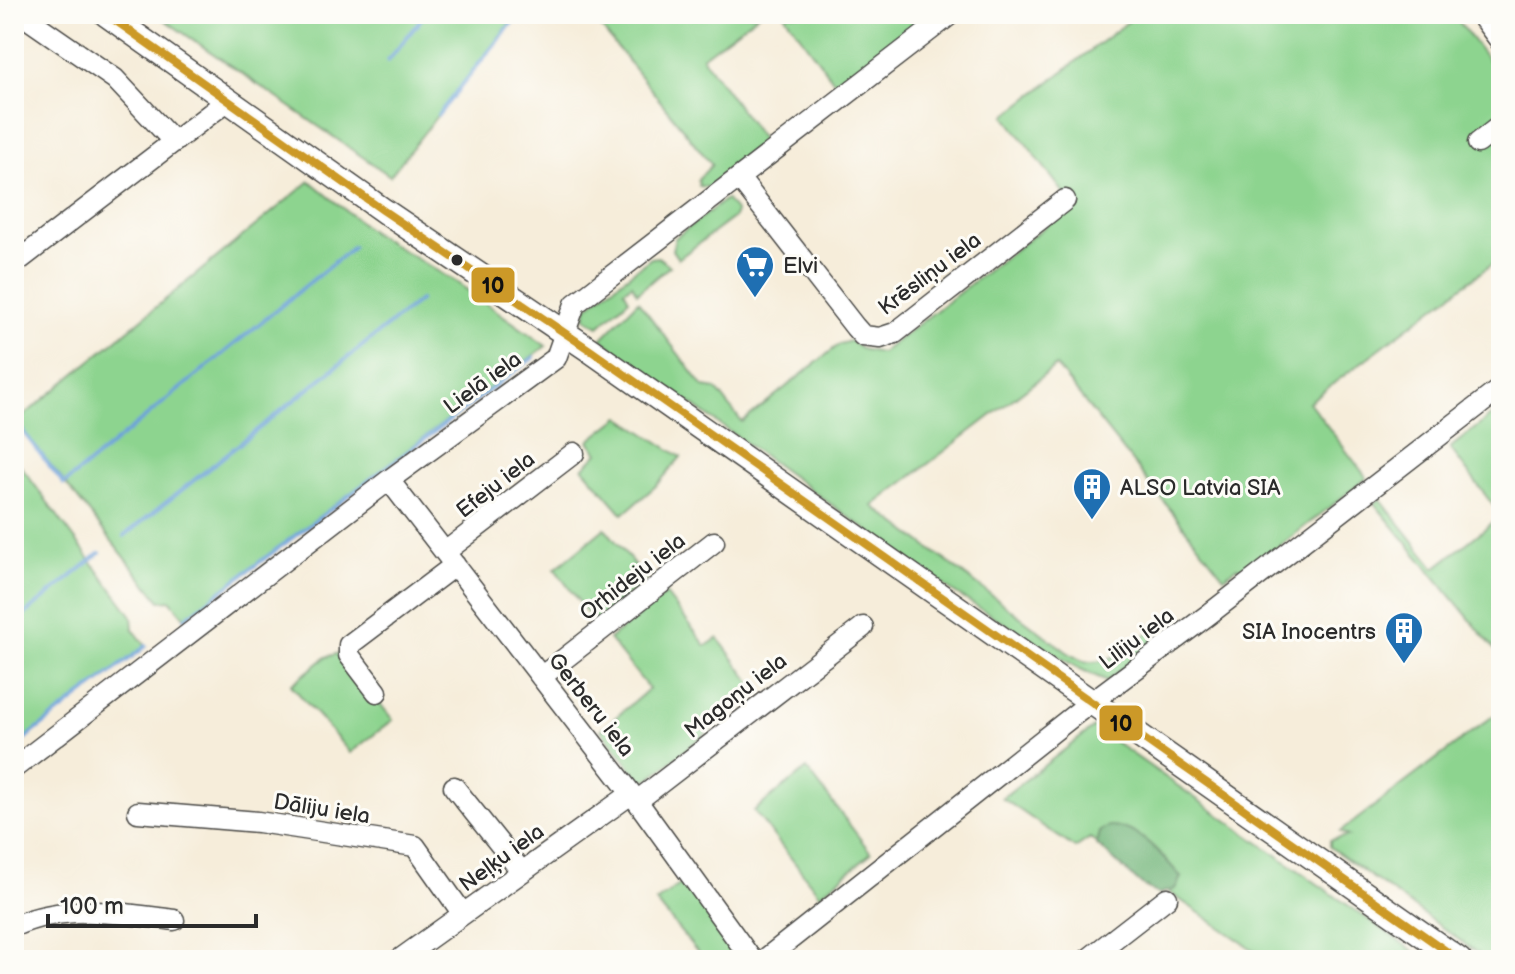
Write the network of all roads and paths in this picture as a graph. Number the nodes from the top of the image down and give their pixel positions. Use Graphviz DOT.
graph roads {
  1 [pos="21,14"];
  2 [pos="106,14"];
  3 [pos="951,14"];
  4 [pos="1480,14"];
  5 [pos="1501,42"];
  6 [pos="227,101"];
  7 [pos="1501,125"];
  8 [pos="174,142"];
  9 [pos="1478,143"];
  10 [pos="739,178"];
  11 [pos="1065,200"];
  12 [pos="14,264"];
  13 [pos="565,332"];
  14 [pos="1501,388"];
  15 [pos="574,453"];
  16 [pos="389,480"];
  17 [pos="714,542"];
  18 [pos="450,558"];
  19 [pos="863,627"];
  20 [pos="541,677"];
  21 [pos="377,692"];
  22 [pos="1092,701"];
  23 [pos="14,768"];
  24 [pos="454,787"];
  25 [pos="634,798"];
  26 [pos="138,812"];
  27 [pos="522,872"];
  28 [pos="1167,898"];
  29 [pos="463,914"];
  30 [pos="174,920"];
  31 [pos="14,926"];
  32 [pos="399,960"];
  33 [pos="752,960"];
  34 [pos="764,960"];
  35 [pos="1087,960"];
  36 [pos="1459,960"];
  1 -- 8 [label="street"];
  2 -- 6 [label="main road"];
  3 -- 10 [label="street, Lielā iela"];
  4 -- 5 [label="street"];
  6 -- 8 [label="street"];
  6 -- 13 [label="main road"];
  7 -- 9 [label="street"];
  8 -- 12 [label="street"];
  10 -- 11 [label="street, Krēsliņu iela"];
  10 -- 13 [label="street, Lielā iela"];
  13 -- 16 [label="street, Lielā iela"];
  13 -- 22 [label="main road"];
  14 -- 22 [label="street, Liliju iela"];
  15 -- 18 [label="street, Efeju iela"];
  16 -- 18 [label="street, Gerberu iela"];
  16 -- 23 [label="street, Lielā iela"];
  17 -- 20 [label="street, Orhideju iela"];
  18 -- 20 [label="street, Gerberu iela"];
  18 -- 21 [label="street, Efeju iela"];
  19 -- 25 [label="street, Magoņu iela"];
  20 -- 25 [label="street, Gerberu iela"];
  22 -- 34 [label="street, Liliju iela"];
  22 -- 36 [label="main road"];
  24 -- 27 [label="street"];
  25 -- 27 [label="street, Neļķu iela"];
  25 -- 33 [label="street, Gerberu iela"];
  26 -- 29 [label="street, Dāliju iela"];
  27 -- 29 [label="street, Neļķu iela"];
  28 -- 35 [label="street"];
  29 -- 32 [label="street, Neļķu iela"];
  30 -- 31 [label="street"];
}
